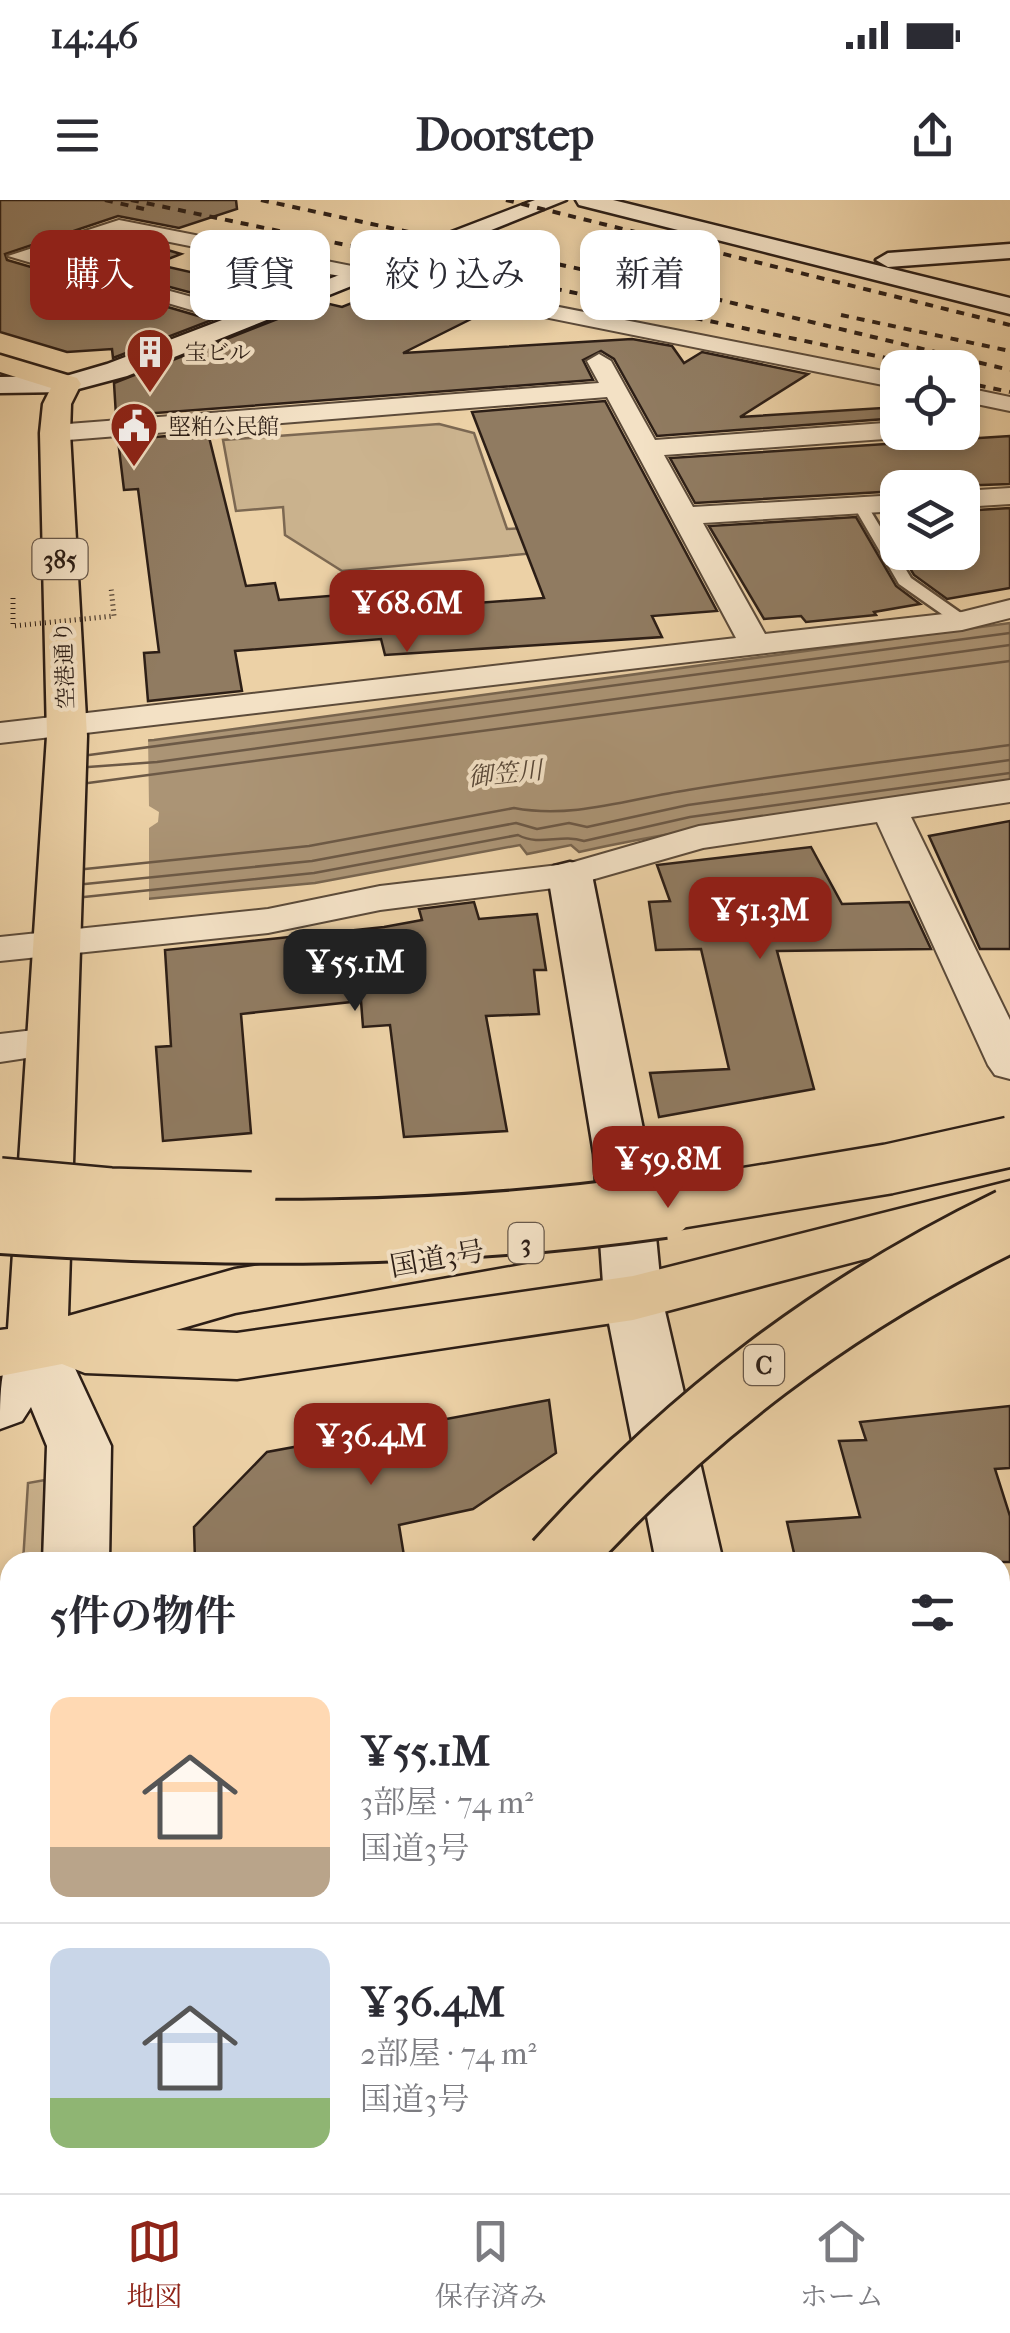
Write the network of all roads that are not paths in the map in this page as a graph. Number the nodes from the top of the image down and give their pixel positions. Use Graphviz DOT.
graph roads {
  1 [pos="555,200"];
  2 [pos="588,200"];
  3 [pos="477,230"];
  4 [pos="1010,250"];
  5 [pos="0,252"];
  6 [pos="23,257"];
  7 [pos="838,263"];
  8 [pos="350,273"];
  9 [pos="190,302"];
  10 [pos="1010,306"];
  11 [pos="560,315"];
  12 [pos="577,318"];
  13 [pos="242,320"];
  14 [pos="0,364"];
  15 [pos="880,378"];
  16 [pos="67,384"];
  17 [pos="0,385"];
  18 [pos="614,389"];
  19 [pos="980,398"];
  20 [pos="1010,404"];
  21 [pos="1010,422"];
  22 [pos="980,424"];
  23 [pos="880,431"];
  24 [pos="55,433"];
  25 [pos="646,448"];
  26 [pos="1010,496"];
  27 [pos="980,498"];
  28 [pos="880,504"];
  29 [pos="860,505"];
  30 [pos="684,516"];
  31 [pos="1010,609"];
  32 [pos="962,621"];
  33 [pos="754,642"];
  34 [pos="67,731"];
  35 [pos="0,734"];
  36 [pos="1010,791"];
  37 [pos="890,812"];
  38 [pos="570,875"];
  39 [pos="60,937"];
  40 [pos="0,949"];
  41 [pos="26,1045"];
  42 [pos="1010,1065"];
  43 [pos="1010,1118"];
  44 [pos="1010,1128"];
  45 [pos="1010,1142"];
  46 [pos="0,1183"];
  47 [pos="1010,1201"];
  48 [pos="0,1222"];
  49 [pos="1010,1224"];
  50 [pos="626,1226"];
  51 [pos="633,1298"];
  52 [pos="18,1351"];
  53 [pos="0,1404"];
  54 [pos="76,1552"];
  55 [pos="566,1552"];
  56 [pos="580,1552"];
  57 [pos="688,1552"];
  1 -- 3 [label="street"];
  2 -- 7 [label="street"];
  4 -- 7 [label="street"];
  5 -- 6 [label="street"];
  6 -- 8 [label="street"];
  6 -- 9 [label="street"];
  7 -- 10 [label="street"];
  11 -- 12 [label="street"];
  12 -- 15 [label="street"];
  12 -- 18 [label="street"];
  13 -- 16 [label="street"];
  14 -- 16 [label="highway"];
  16 -- 17 [label="street"];
  16 -- 24 [label="highway, 空港通り / 385"];
  18 -- 24 [label="street"];
  18 -- 25 [label="street"];
  19 -- 20 [label="street"];
  21 -- 22 [label="street"];
  23 -- 25 [label="street"];
  24 -- 34 [label="highway, 空港通り / 385"];
  25 -- 30 [label="street"];
  26 -- 27 [label="street"];
  28 -- 29 [label="street"];
  29 -- 30 [label="street"];
  29 -- 32 [label="lane"];
  30 -- 33 [label="street"];
  31 -- 32 [label="street"];
  32 -- 33 [label="street"];
  33 -- 34 [label="street"];
  34 -- 35 [label="street"];
  34 -- 39 [label="highway, 空港通り / 385"];
  36 -- 37 [label="street"];
  37 -- 38 [label="street"];
  37 -- 42 [label="street"];
  38 -- 39 [label="street"];
  38 -- 50 [label="street"];
  39 -- 40 [label="street"];
  39 -- 41 [label="highway, 空港通り / 385"];
  41 -- 52 [label="highway, 空港通り / 385"];
  43 -- 50 [label="highway, 国道3号 / 3"];
  44 -- 46 [label="highway, bridge"];
  45 -- 48 [label="highway, bridge"];
  47 -- 51 [label="highway"];
  49 -- 55 [label="highway, C, bridge"];
  49 -- 56 [label="highway, C, bridge"];
  50 -- 51 [label="street"];
  50 -- 52 [label="highway, 国道3号 / 3"];
  51 -- 52 [label="highway"];
  51 -- 57 [label="street"];
  52 -- 53 [label="street"];
  52 -- 54 [label="street, 空港通り"];
}
